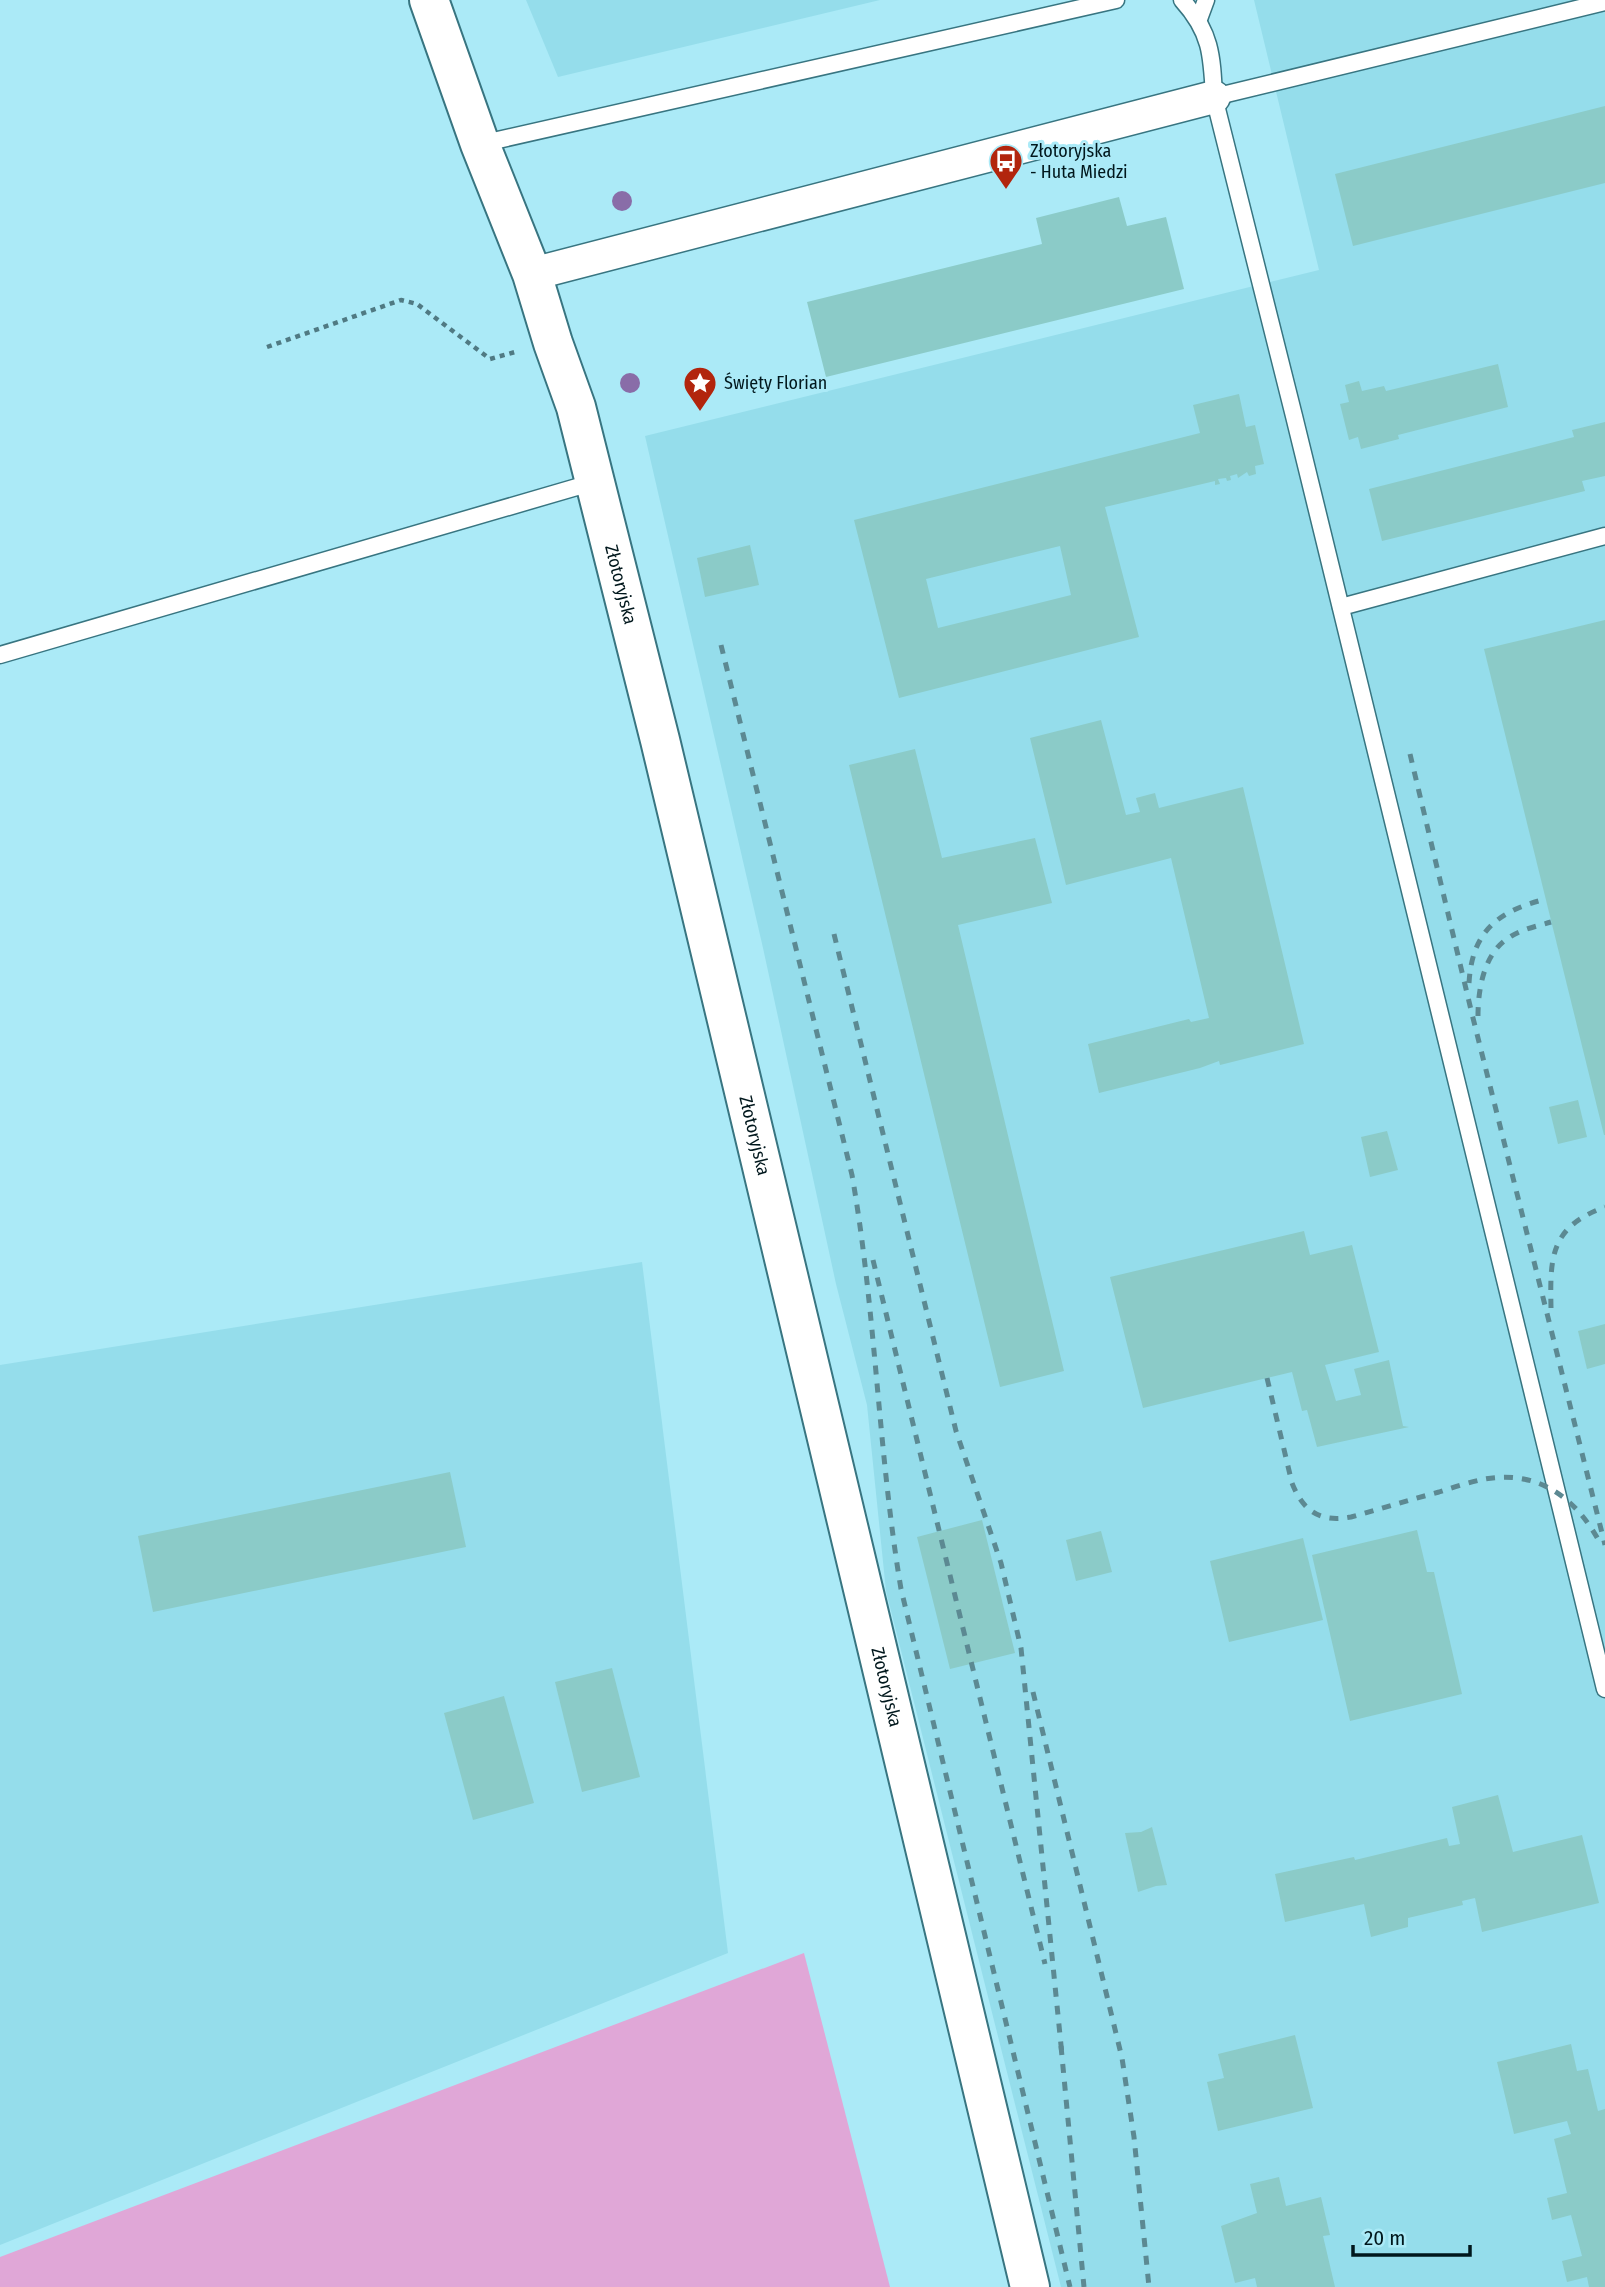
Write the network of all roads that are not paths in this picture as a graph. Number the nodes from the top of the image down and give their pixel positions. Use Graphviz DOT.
graph roads {
  1 [pos="429,0"];
  2 [pos="1116,0"];
  3 [pos="1182,0"];
  4 [pos="1206,0"];
  5 [pos="1605,2"];
  6 [pos="1199,19"];
  7 [pos="1214,97"];
  8 [pos="480,144"];
  9 [pos="532,274"];
  10 [pos="594,482"];
  11 [pos="1605,536"];
  12 [pos="1341,607"];
  13 [pos="0,655"];
  14 [pos="1605,1689"];
  15 [pos="1030,2287"];
  1 -- 8 [label="main road, Złotoryjska"];
  2 -- 8 [label="lane"];
  3 -- 6 [label="lane"];
  4 -- 6 [label="lane"];
  5 -- 7 [label="lane"];
  6 -- 7 [label="lane"];
  7 -- 9 [label="street"];
  7 -- 12 [label="lane"];
  8 -- 9 [label="main road, Złotoryjska"];
  9 -- 10 [label="main road, Złotoryjska"];
  10 -- 13 [label="lane"];
  10 -- 15 [label="main road, Złotoryjska"];
  11 -- 12 [label="lane"];
  12 -- 14 [label="lane"];
}
